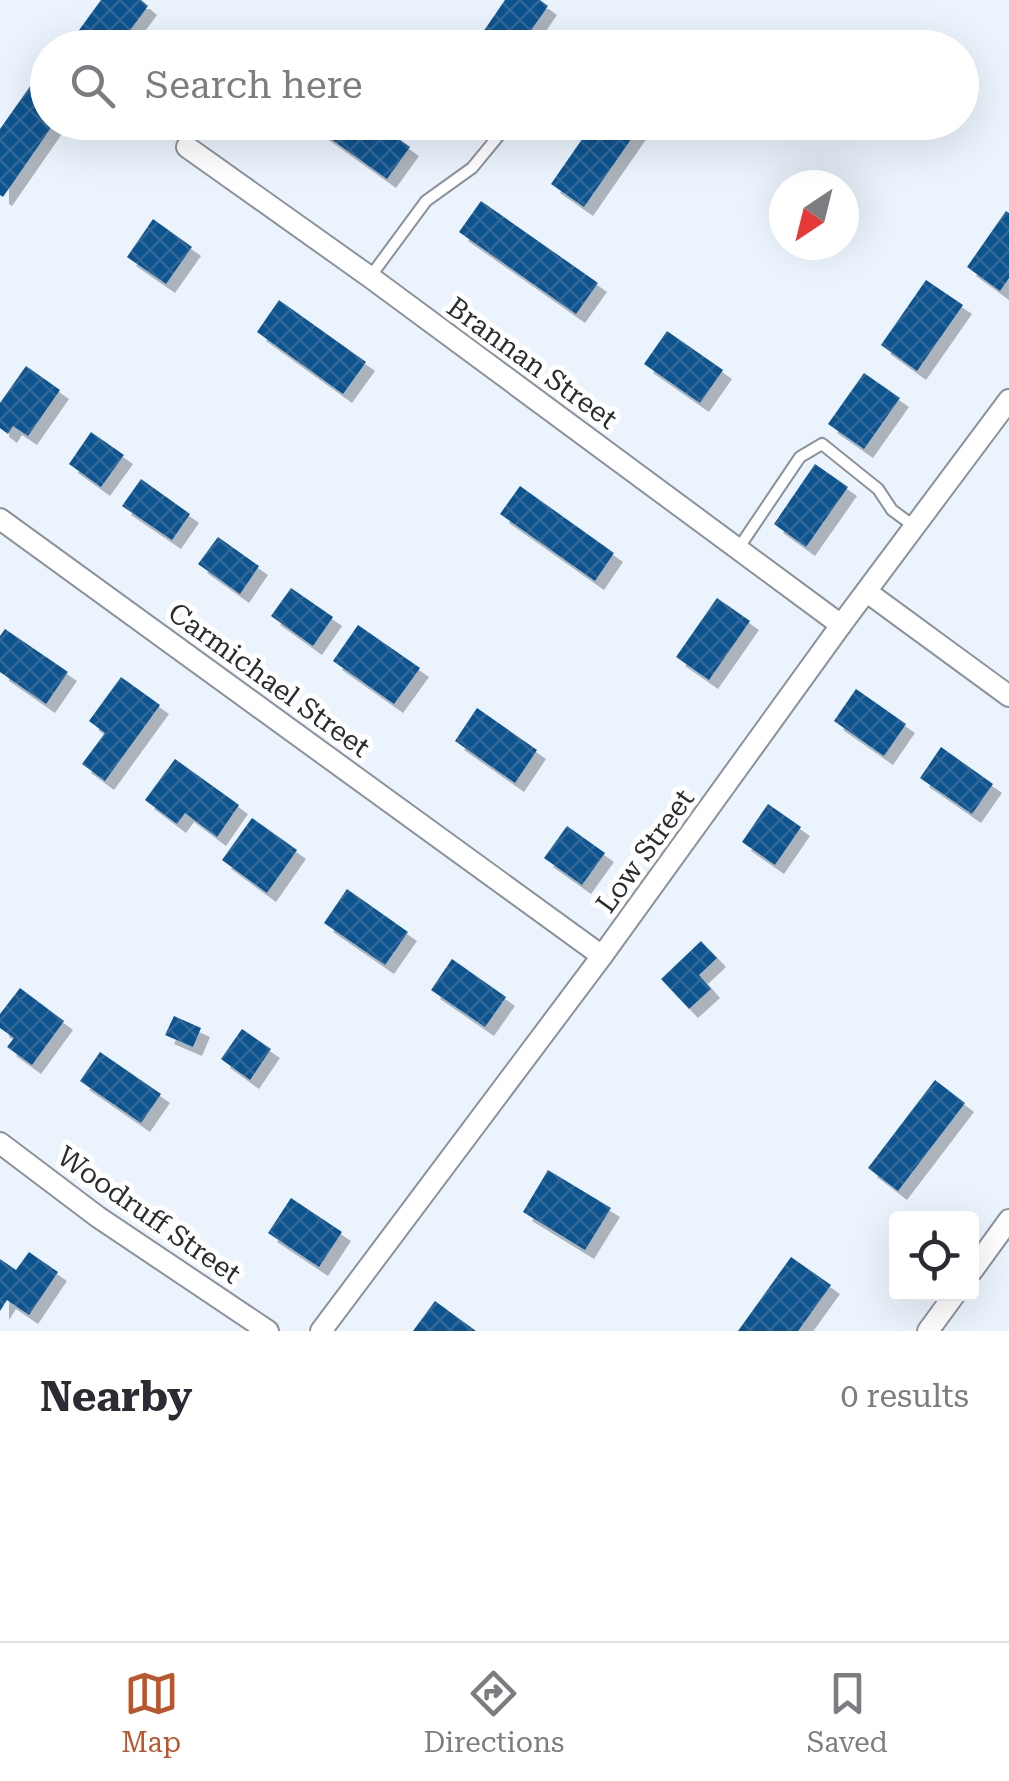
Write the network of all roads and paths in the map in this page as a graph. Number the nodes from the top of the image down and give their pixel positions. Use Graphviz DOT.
graph roads {
  1 [pos="495,140"];
  2 [pos="187,148"];
  3 [pos="370,278"];
  4 [pos="1009,400"];
  5 [pos="0,518"];
  6 [pos="915,527"];
  7 [pos="737,550"];
  8 [pos="867,592"];
  9 [pos="842,626"];
  10 [pos="1009,696"];
  11 [pos="602,956"];
  12 [pos="0,1144"];
  13 [pos="1009,1220"];
  14 [pos="979,1262"];
  15 [pos="950,1301"];
  16 [pos="268,1331"];
  17 [pos="321,1331"];
  18 [pos="928,1331"];
  1 -- 3 [label="lane"];
  2 -- 3 [label="street, Brannan Street"];
  3 -- 7 [label="street, Brannan Street"];
  4 -- 6 [label="street, Low Street"];
  5 -- 11 [label="street, Carmichael Street"];
  6 -- 7 [label="lane"];
  6 -- 8 [label="street, Low Street"];
  7 -- 9 [label="street, Brannan Street"];
  8 -- 9 [label="street, Low Street"];
  8 -- 10 [label="street"];
  9 -- 11 [label="street, Low Street"];
  11 -- 17 [label="street, Low Street"];
  12 -- 16 [label="street, Woodruff Street"];
  13 -- 14 [label="street"];
  15 -- 18 [label="street"];
}
